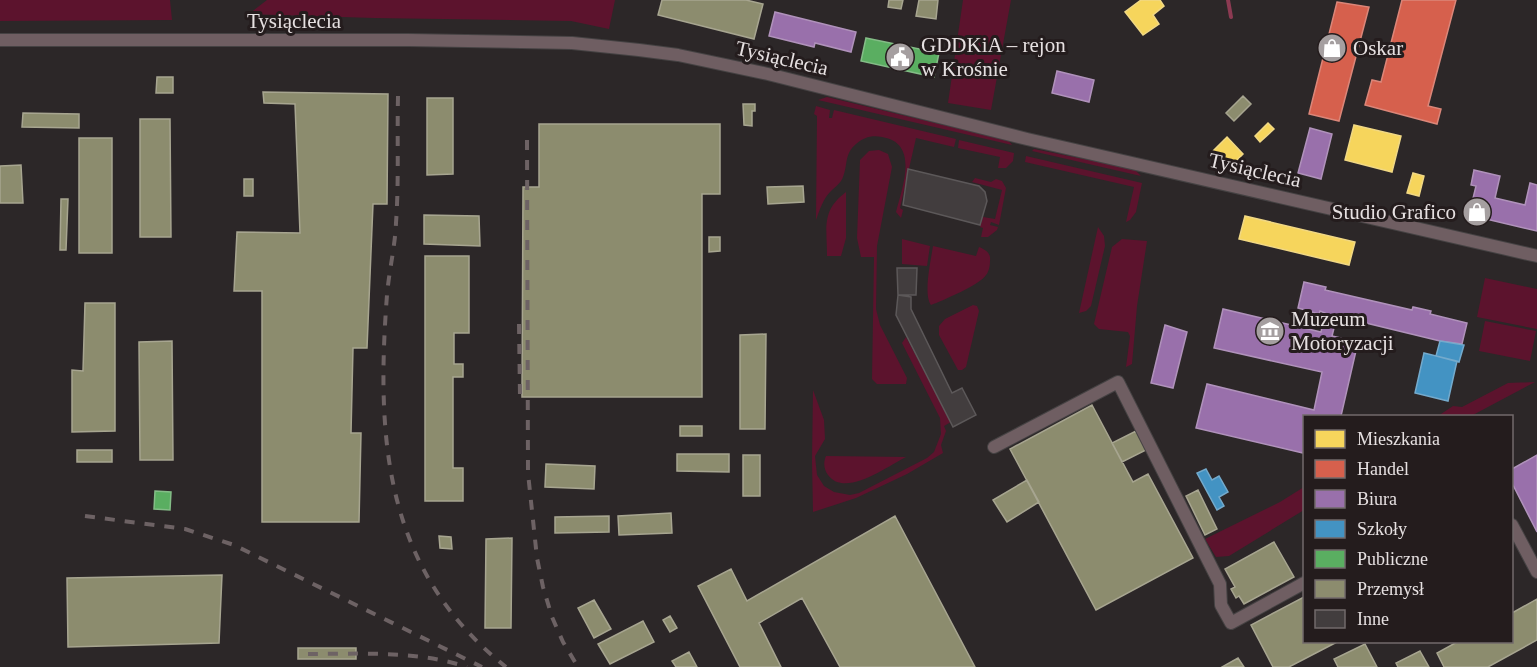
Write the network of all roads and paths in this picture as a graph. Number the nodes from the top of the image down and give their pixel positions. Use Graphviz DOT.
graph roads {
  1 [pos="0,40"];
  2 [pos="1537,256"];
  3 [pos="994,447"];
  4 [pos="1513,527"];
  5 [pos="1537,572"];
  6 [pos="1303,584"];
  1 -- 2 [label="street, Tysiąclecia"];
  3 -- 6 [label="street"];
  4 -- 5 [label="street"];
}
